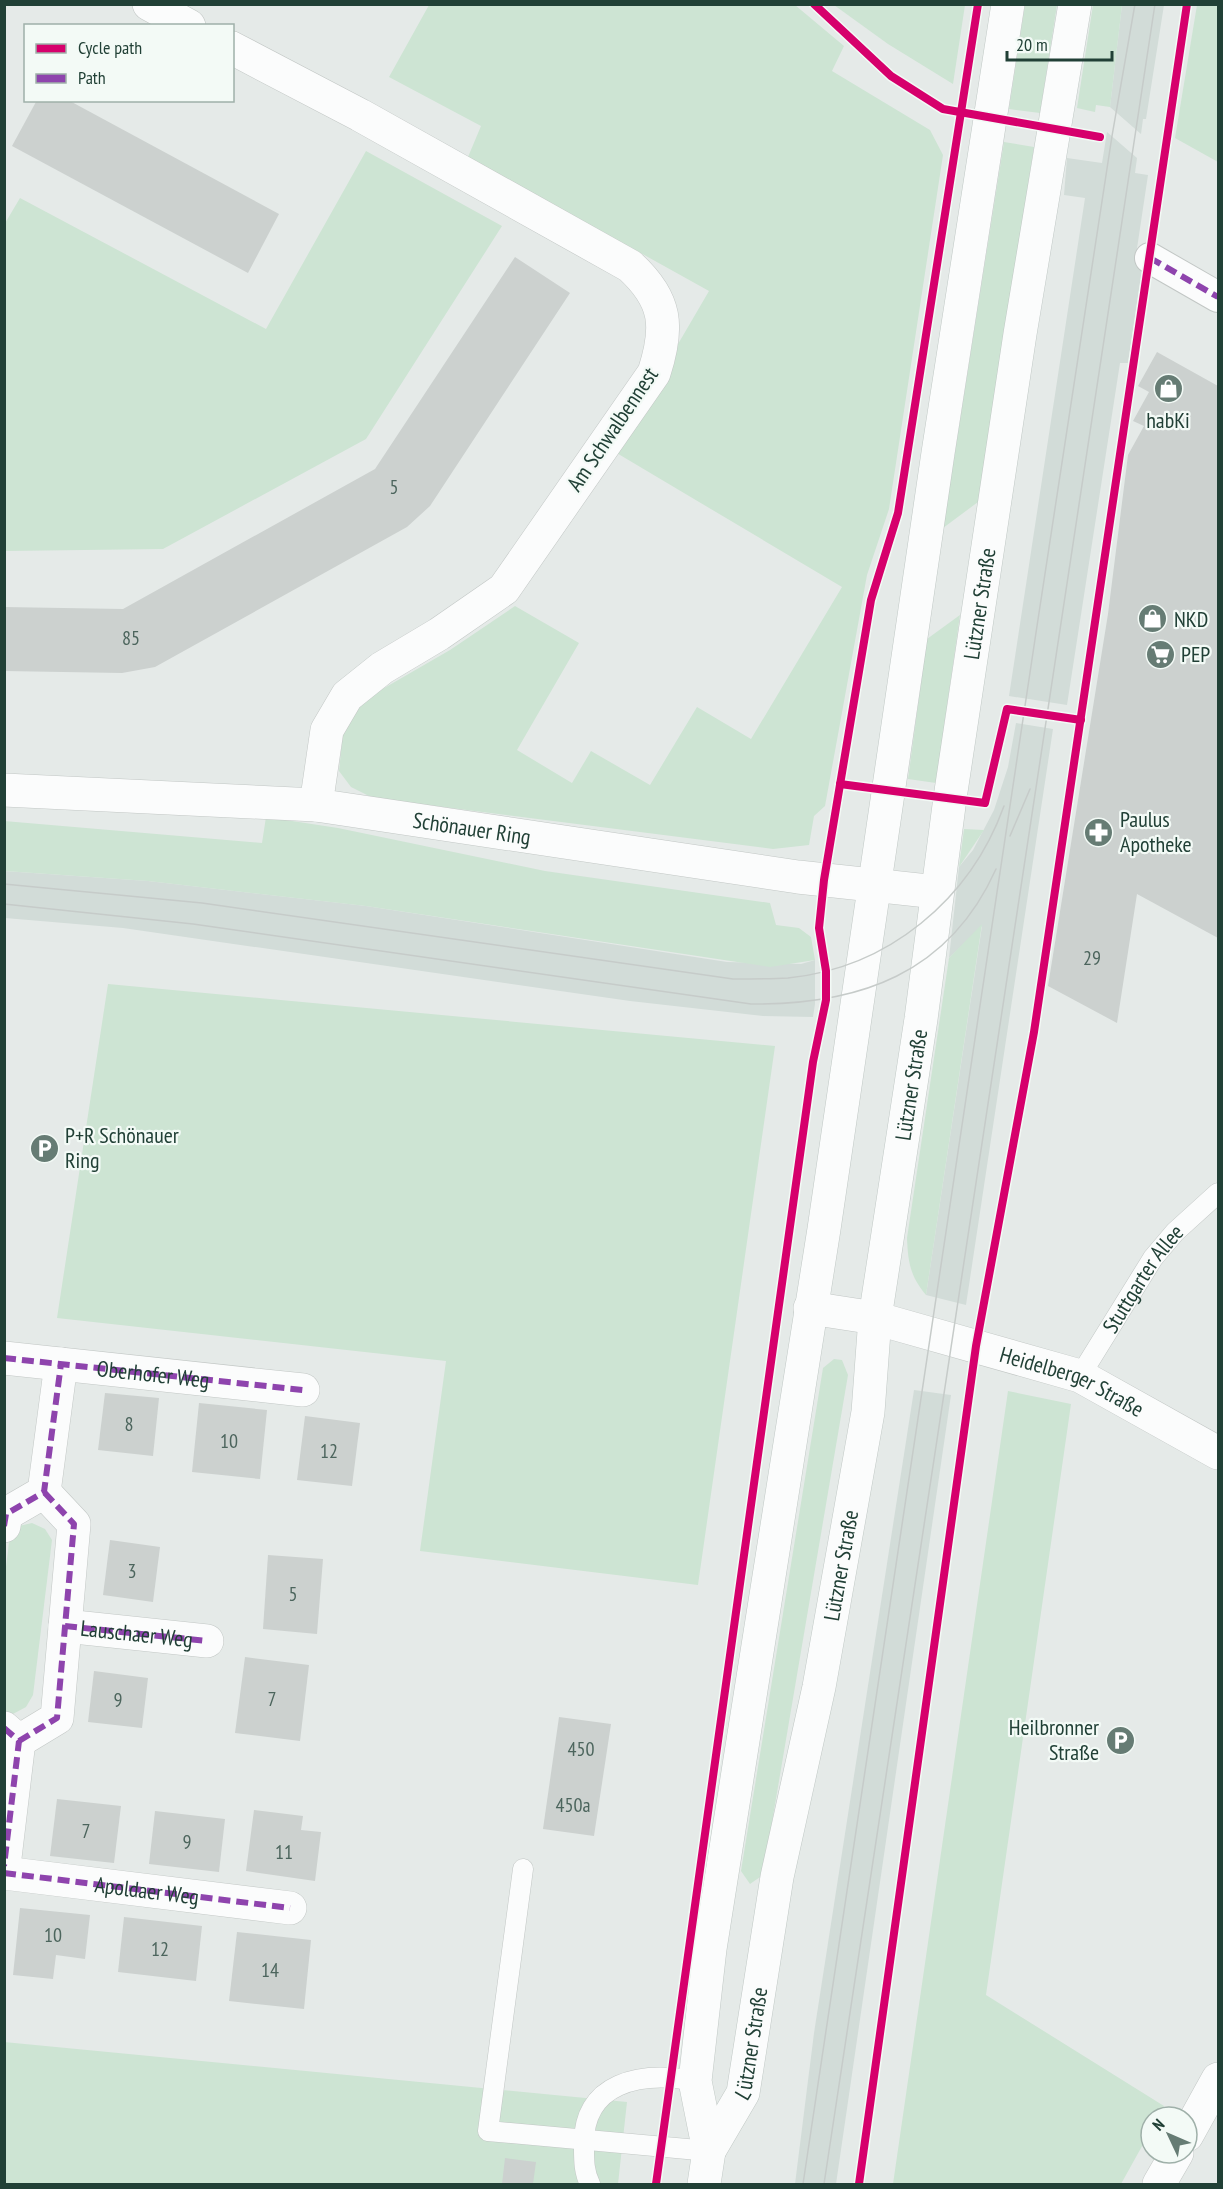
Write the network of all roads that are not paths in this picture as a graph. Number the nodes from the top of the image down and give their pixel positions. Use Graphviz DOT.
graph roads {
  1 [pos="149,4"];
  2 [pos="1008,4"];
  3 [pos="1076,4"];
  4 [pos="185,24"];
  5 [pos="234,49"];
  6 [pos="1150,258"];
  7 [pos="1218,297"];
  8 [pos="4,790"];
  9 [pos="316,805"];
  10 [pos="874,885"];
  11 [pos="937,892"];
  12 [pos="1218,1193"];
  13 [pos="810,1308"];
  14 [pos="875,1317"];
  15 [pos="4,1358"];
  16 [pos="61,1364"];
  17 [pos="1080,1376"];
  18 [pos="303,1390"];
  19 [pos="1218,1453"];
  20 [pos="44,1492"];
  21 [pos="4,1526"];
  22 [pos="65,1626"];
  23 [pos="207,1641"];
  24 [pos="12,1735"];
  25 [pos="4,1866"];
  26 [pos="523,1869"];
  27 [pos="4,1873"];
  28 [pos="290,1908"];
  29 [pos="695,2081"];
  30 [pos="1218,2081"];
  31 [pos="1199,2114"];
  32 [pos="584,2141"];
  33 [pos="709,2151"];
  34 [pos="1170,2165"];
  35 [pos="590,2184"];
  36 [pos="704,2184"];
  37 [pos="1159,2184"];
  1 -- 4 [label="main road"];
  2 -- 10 [label="main road, Lützner Straße"];
  3 -- 11 [label="main road, Lützner Straße"];
  5 -- 9 [label="main road, Am Schwalbennest"];
  6 -- 7 [label="street"];
  8 -- 9 [label="main road, Schönauer Ring"];
  9 -- 10 [label="main road, Schönauer Ring"];
  10 -- 11 [label="main road, Schönauer Ring"];
  10 -- 13 [label="main road, Lützner Straße"];
  11 -- 14 [label="main road, Lützner Straße"];
  12 -- 17 [label="lane, Stuttgarter Allee"];
  13 -- 14 [label="main road, Heidelberger Straße"];
  13 -- 29 [label="main road, Lützner Straße"];
  14 -- 17 [label="main road, Heidelberger Straße"];
  14 -- 33 [label="main road, Lützner Straße"];
  15 -- 16 [label="main road, Oberhofer Weg"];
  16 -- 18 [label="main road, Oberhofer Weg"];
  16 -- 20 [label="main road"];
  17 -- 19 [label="main road, Heidelberger Straße"];
  20 -- 21 [label="main road"];
  20 -- 22 [label="main road, Lauschaer Weg"];
  22 -- 23 [label="main road, Lauschaer Weg"];
  22 -- 24 [label="main road, Lauschaer Weg"];
  24 -- 25 [label="main road, Lauschaer Weg"];
  26 -- 32 [label="lane"];
  27 -- 28 [label="main road, Apoldaer Weg"];
  29 -- 32 [label="lane"];
  29 -- 33 [label="main road, Lützner Straße"];
  30 -- 31 [label="main road"];
  32 -- 33 [label="lane"];
  32 -- 35 [label="lane"];
  33 -- 36 [label="main road, Lützner Straße"];
  34 -- 37 [label="main road"];
}
